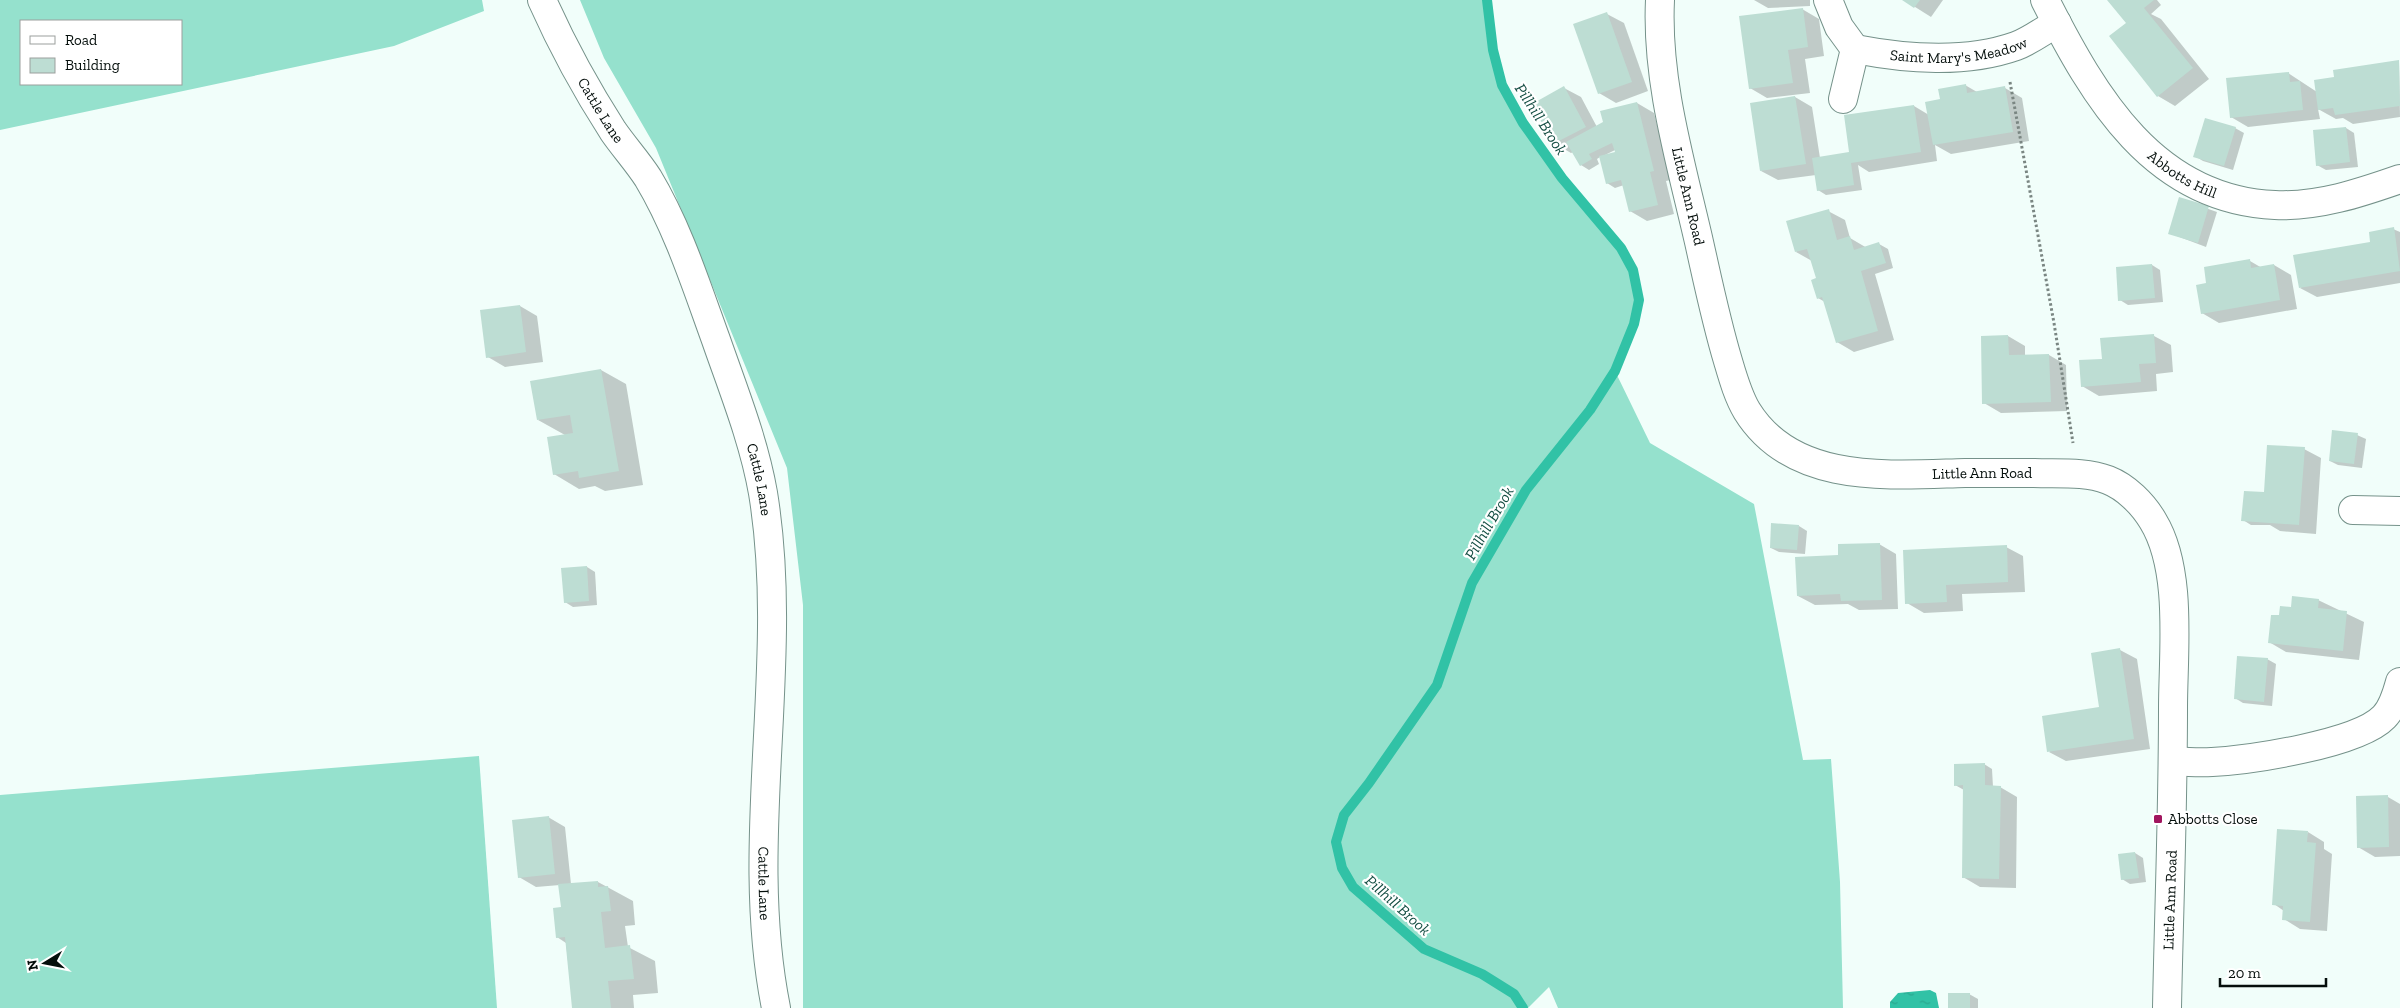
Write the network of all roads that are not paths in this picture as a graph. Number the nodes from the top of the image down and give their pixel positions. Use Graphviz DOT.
graph roads {
  1 [pos="542,0"];
  2 [pos="1660,0"];
  3 [pos="1828,0"];
  4 [pos="2051,12"];
  5 [pos="1855,49"];
  6 [pos="1843,99"];
  7 [pos="2400,179"];
  8 [pos="2353,510"];
  9 [pos="2400,511"];
  10 [pos="2400,682"];
  11 [pos="2173,761"];
  12 [pos="776,1008"];
  13 [pos="2167,1008"];
  1 -- 12 [label="street, Cattle Lane"];
  2 -- 11 [label="street, Little Ann Road"];
  3 -- 5 [label="street"];
  4 -- 5 [label="street, Saint Mary's Meadow"];
  4 -- 7 [label="street, Abbotts Hill"];
  5 -- 6 [label="street"];
  8 -- 9 [label="street"];
  10 -- 11 [label="street"];
  11 -- 13 [label="street, Little Ann Road"];
}
